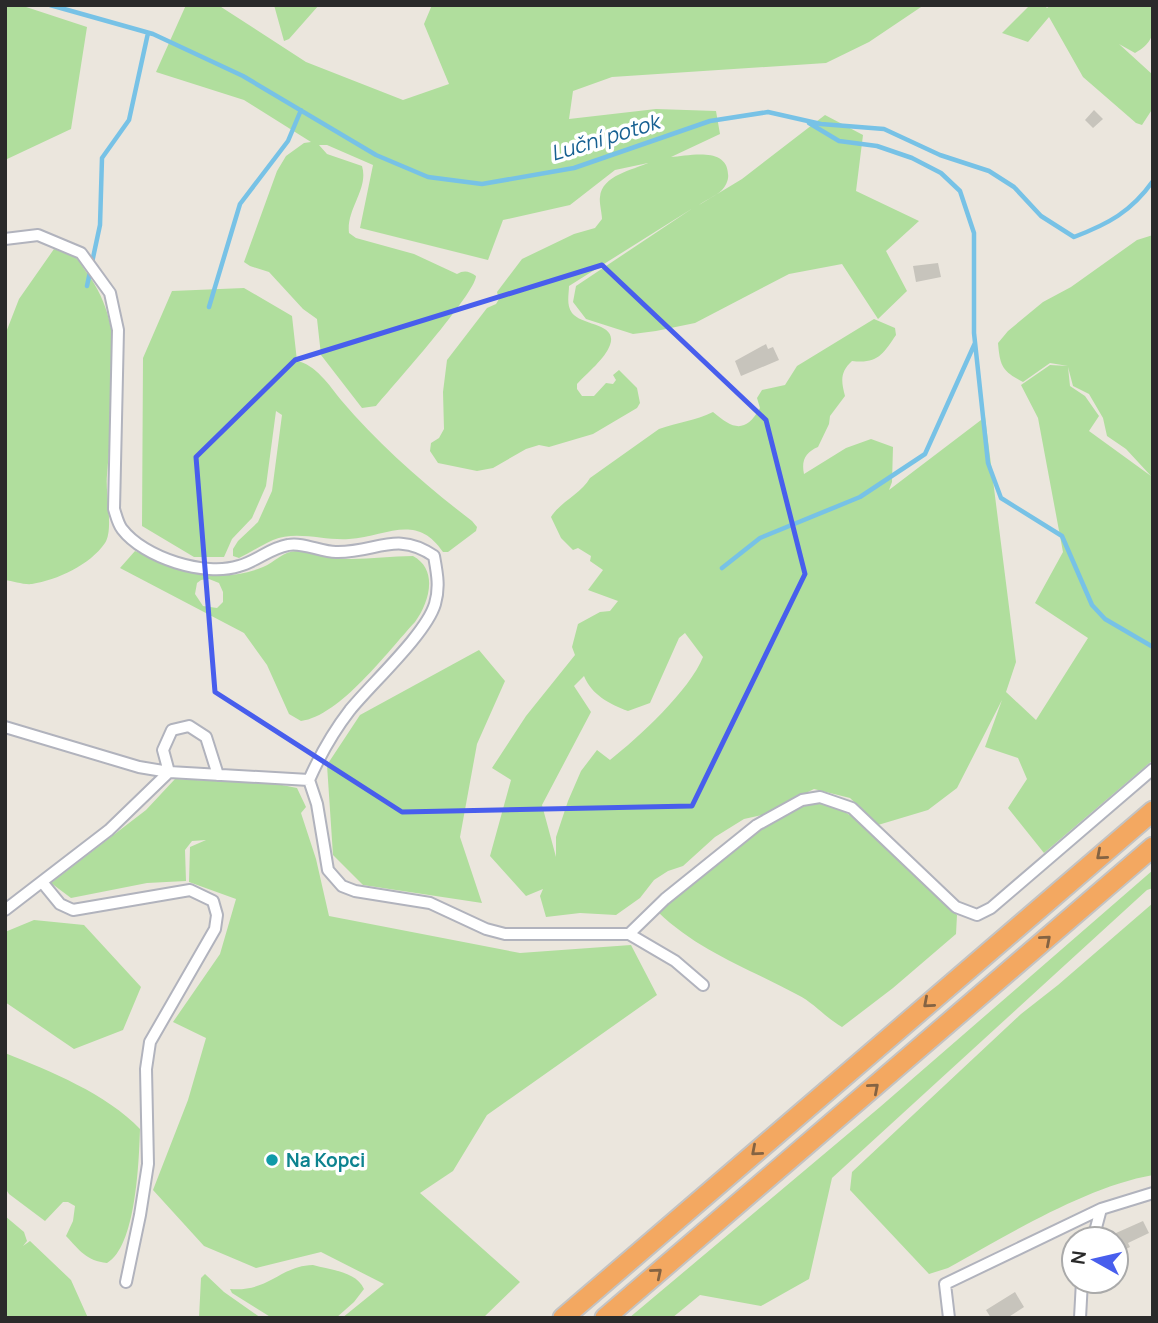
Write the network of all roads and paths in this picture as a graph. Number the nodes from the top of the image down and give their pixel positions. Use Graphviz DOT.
graph roads {
  1 [pos="5,239"];
  2 [pos="5,727"];
  3 [pos="1153,769"];
  4 [pos="169,772"];
  5 [pos="218,775"];
  6 [pos="309,780"];
  7 [pos="1153,811"];
  8 [pos="1153,847"];
  9 [pos="42,882"];
  10 [pos="5,910"];
  11 [pos="629,934"];
  12 [pos="703,985"];
  13 [pos="1153,1193"];
  14 [pos="1101,1209"];
  15 [pos="1097,1225"];
  16 [pos="126,1282"];
  17 [pos="1082,1295"];
  18 [pos="563,1318"];
  19 [pos="606,1318"];
  20 [pos="949,1318"];
  21 [pos="1080,1318"];
  1 -- 6 [label="street"];
  2 -- 4 [label="street"];
  3 -- 11 [label="street"];
  4 -- 5 [label="street"];
  4 -- 5 [label="street"];
  4 -- 9 [label="street"];
  5 -- 6 [label="street"];
  6 -- 11 [label="street"];
  7 -- 18 [label="highway, one-way"];
  19 -- 8 [label="highway, one-way"];
  9 -- 10 [label="street"];
  9 -- 16 [label="street"];
  11 -- 12 [label="street"];
  13 -- 14 [label="street"];
  14 -- 15 [label="street"];
  14 -- 20 [label="street"];
  17 -- 21 [label="street"];
}
